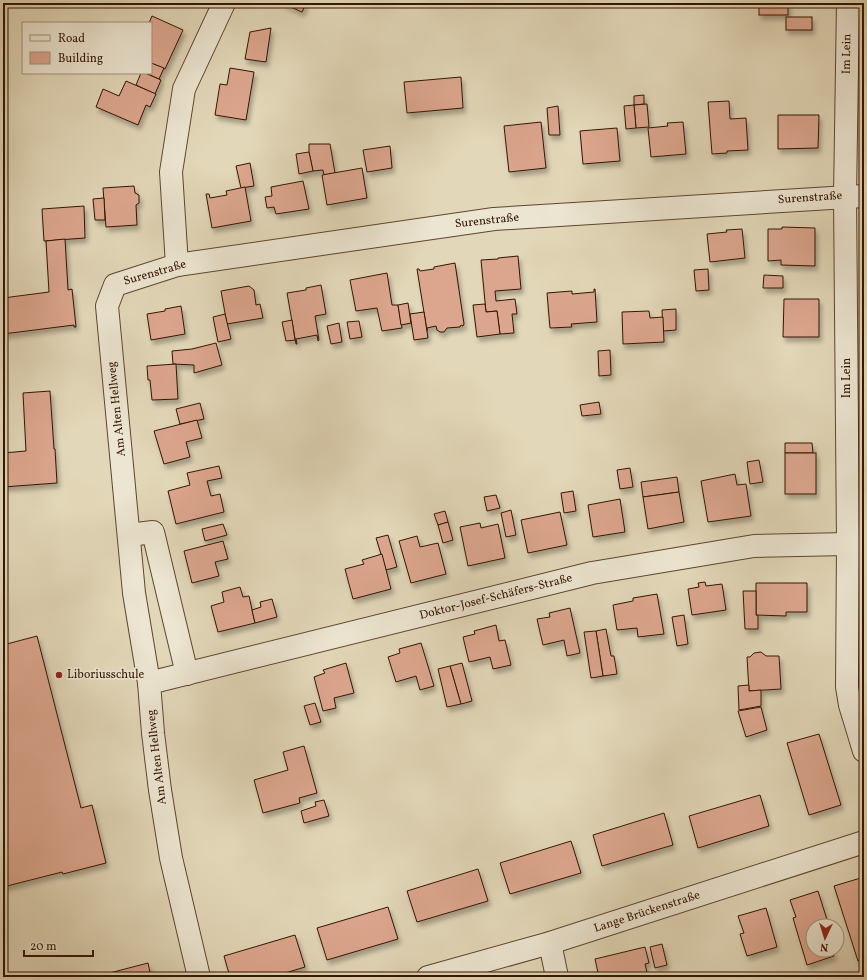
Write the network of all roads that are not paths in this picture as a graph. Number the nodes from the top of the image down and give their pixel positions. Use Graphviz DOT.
graph roads {
  1 [pos="224,3"];
  2 [pos="848,3"];
  3 [pos="855,196"];
  4 [pos="177,265"];
  5 [pos="115,285"];
  6 [pos="129,535"];
  7 [pos="848,544"];
  8 [pos="187,674"];
  9 [pos="149,683"];
  10 [pos="864,751"];
  11 [pos="864,842"];
  12 [pos="550,943"];
  13 [pos="199,977"];
  14 [pos="428,977"];
  15 [pos="557,977"];
  1 -- 4 [label="street"];
  2 -- 3 [label="street, Im Lein"];
  3 -- 4 [label="street, Surenstraße"];
  3 -- 7 [label="street, Im Lein"];
  4 -- 5 [label="street, Surenstraße"];
  5 -- 6 [label="street, Am Alten Hellweg"];
  6 -- 8 [label="street"];
  6 -- 9 [label="street, Am Alten Hellweg"];
  7 -- 8 [label="street, Doktor-Josef-Schäfers-Straße"];
  7 -- 10 [label="street, Im Lein"];
  8 -- 9 [label="street, Doktor-Josef-Schäfers-Straße"];
  9 -- 13 [label="street, Am Alten Hellweg"];
  11 -- 12 [label="street, Lange Brückenstraße"];
  12 -- 14 [label="street, Lange Brückenstraße"];
  12 -- 15 [label="street"];
}
